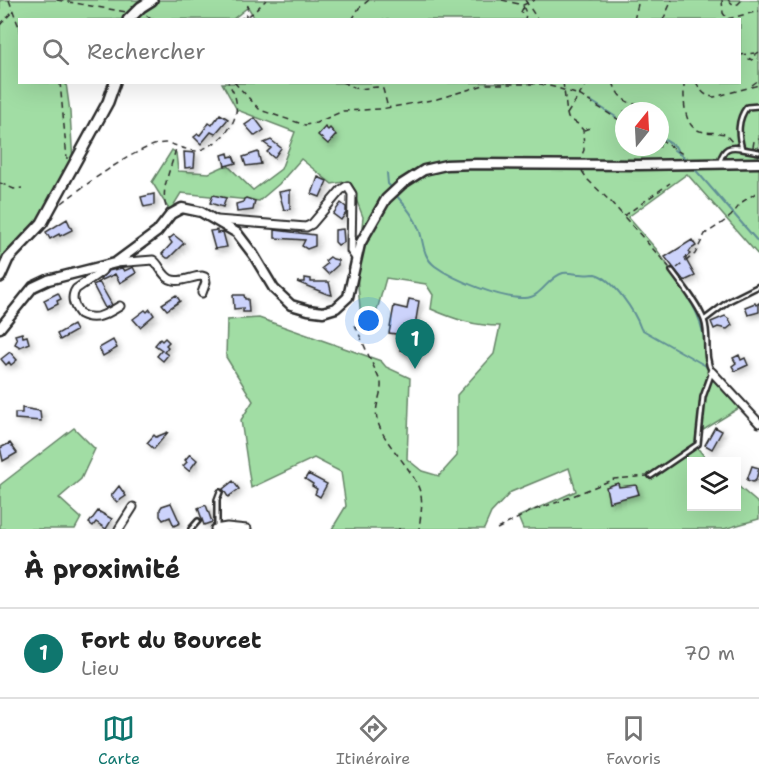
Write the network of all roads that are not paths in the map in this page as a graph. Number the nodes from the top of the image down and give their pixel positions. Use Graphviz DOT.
graph roads {
  1 [pos="152,0"];
  2 [pos="130,17"];
  3 [pos="114,84"];
  4 [pos="759,106"];
  5 [pos="742,149"];
  6 [pos="759,152"];
  7 [pos="720,162"];
  8 [pos="759,163"];
  9 [pos="214,219"];
  10 [pos="356,258"];
  11 [pos="115,263"];
  12 [pos="104,267"];
  13 [pos="672,271"];
  14 [pos="0,277"];
  15 [pos="759,286"];
  16 [pos="202,293"];
  17 [pos="120,306"];
  18 [pos="704,320"];
  19 [pos="0,328"];
  20 [pos="712,372"];
  21 [pos="759,423"];
  22 [pos="651,476"];
  23 [pos="220,492"];
  24 [pos="133,507"];
  25 [pos="198,521"];
  26 [pos="119,529"];
  27 [pos="191,529"];
  28 [pos="216,529"];
  29 [pos="247,529"];
  1 -- 2 [label="main road"];
  3 -- 14 [label="main road"];
  4 -- 5 [label="lane"];
  5 -- 6 [label="lane"];
  5 -- 7 [label="lane"];
  7 -- 8 [label="street"];
  7 -- 10 [label="street"];
  9 -- 10 [label="street"];
  9 -- 10 [label="street"];
  9 -- 11 [label="street"];
  11 -- 12 [label="street"];
  11 -- 16 [label="street"];
  12 -- 17 [label="street"];
  12 -- 19 [label="street"];
  13 -- 18 [label="lane"];
  15 -- 18 [label="lane"];
  18 -- 20 [label="lane"];
  20 -- 21 [label="street"];
  20 -- 22 [label="lane"];
  23 -- 28 [label="lane"];
  24 -- 26 [label="street"];
  25 -- 27 [label="lane"];
  28 -- 29 [label="street"];
}
